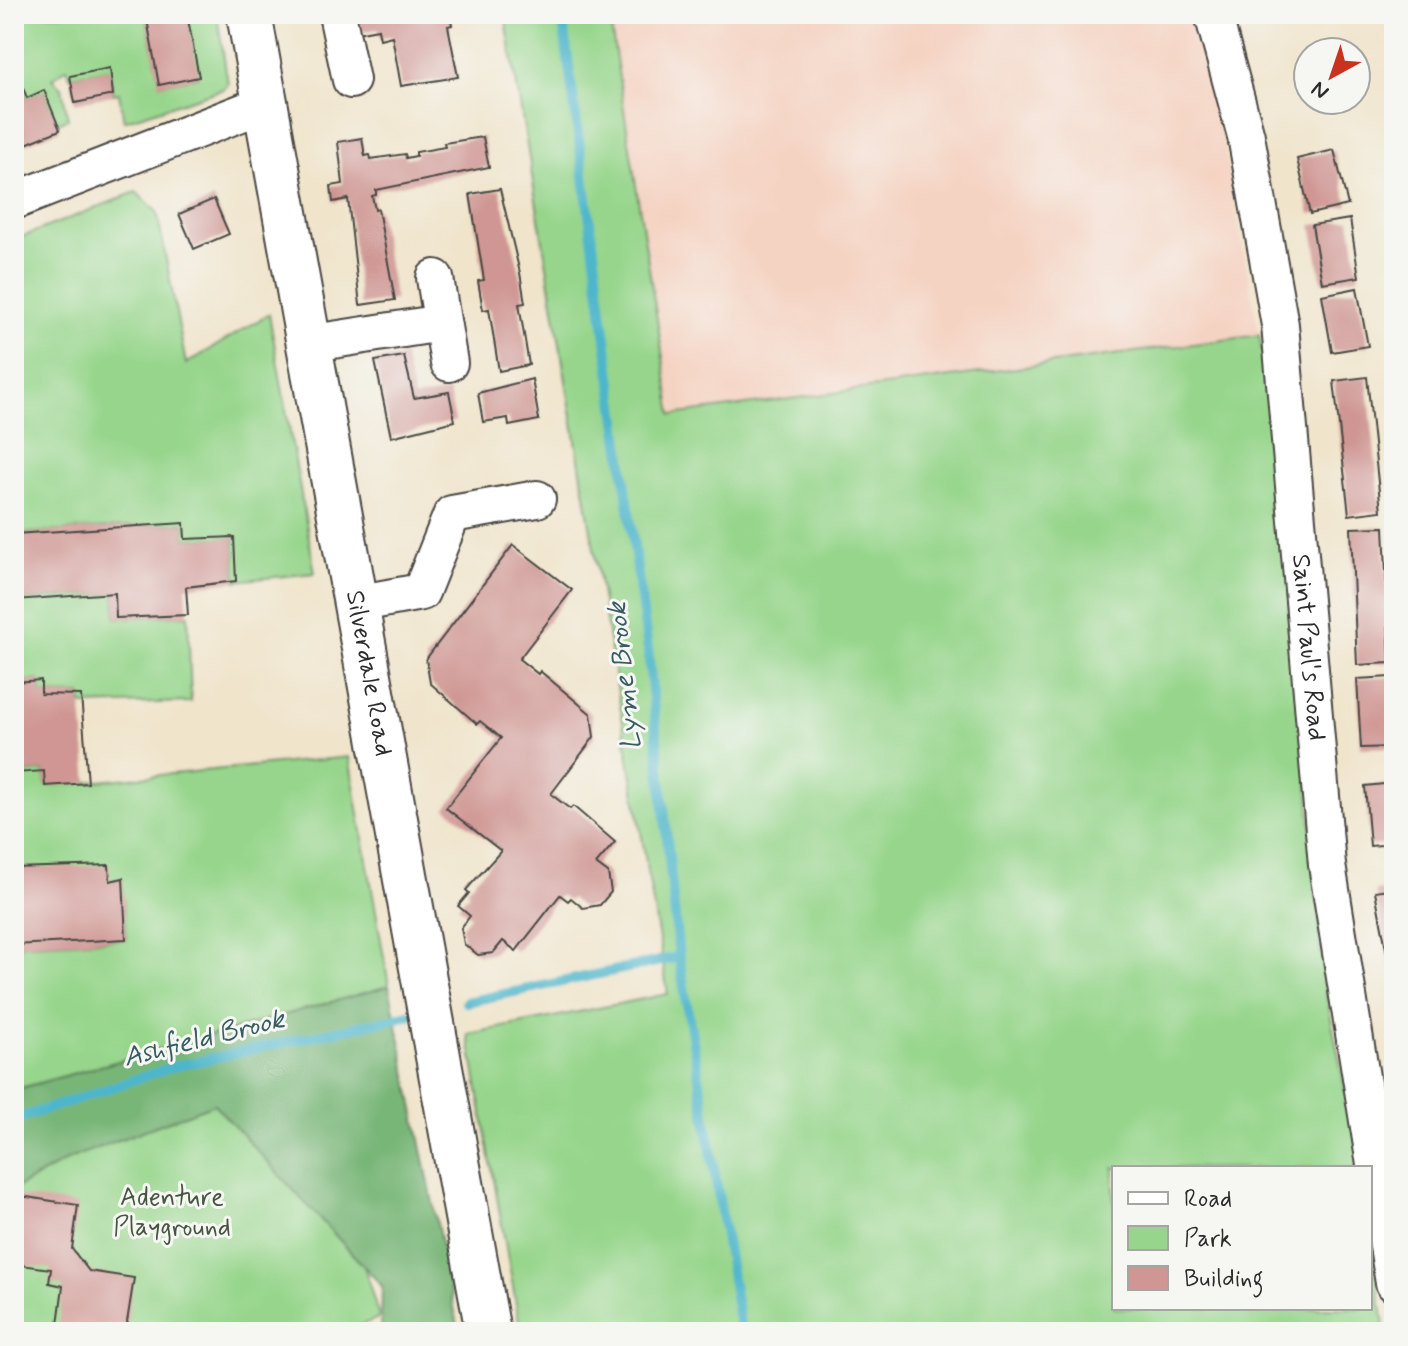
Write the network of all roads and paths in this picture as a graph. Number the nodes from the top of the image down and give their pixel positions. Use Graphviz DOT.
graph roads {
  1 [pos="249,14"];
  2 [pos="337,14"];
  3 [pos="1213,14"];
  4 [pos="351,80"];
  5 [pos="264,104"];
  6 [pos="14,201"];
  7 [pos="435,278"];
  8 [pos="442,323"];
  9 [pos="307,344"];
  10 [pos="449,363"];
  11 [pos="537,499"];
  12 [pos="355,604"];
  13 [pos="1394,1283"];
  14 [pos="488,1332"];
  1 -- 5 [label="main road, Silverdale Road"];
  2 -- 4 [label="street"];
  3 -- 13 [label="street, Saint Paul's Road"];
  5 -- 6 [label="street"];
  5 -- 9 [label="main road, Silverdale Road"];
  7 -- 8 [label="street"];
  8 -- 9 [label="street"];
  8 -- 10 [label="street"];
  9 -- 12 [label="main road, Silverdale Road"];
  11 -- 12 [label="street"];
  12 -- 14 [label="main road, Silverdale Road"];
}
